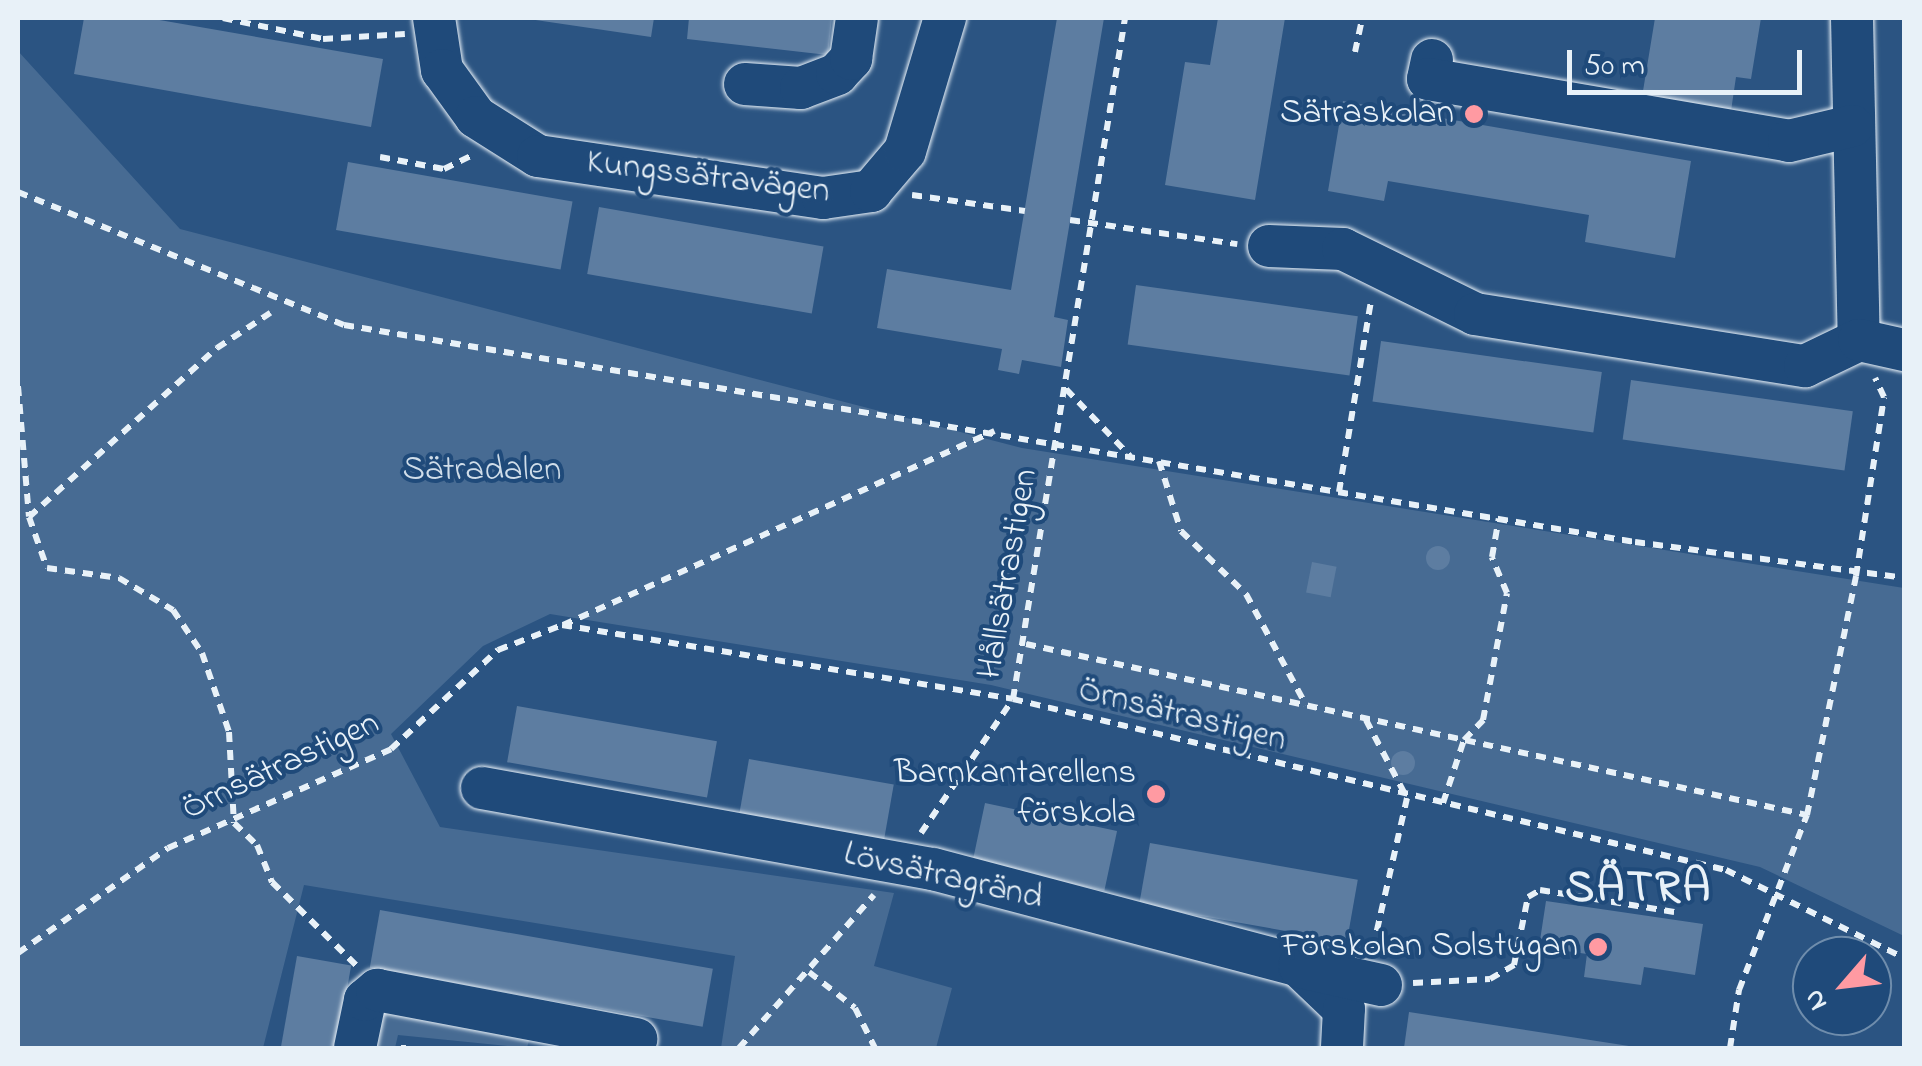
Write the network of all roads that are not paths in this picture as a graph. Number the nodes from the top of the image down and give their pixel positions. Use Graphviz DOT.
graph roads {
  1 [pos="857,18"];
  2 [pos="945,18"];
  3 [pos="1852,18"];
  4 [pos="435,23"];
  5 [pos="1432,60"];
  6 [pos="745,84"];
  7 [pos="1852,126"];
  8 [pos="1270,246"];
  9 [pos="1859,340"];
  10 [pos="1904,350"];
  11 [pos="482,788"];
  12 [pos="1300,966"];
  13 [pos="1366,981"];
  14 [pos="613,1040"];
  15 [pos="356,1048"];
  16 [pos="1342,1048"];
  1 -- 6 [label="street"];
  2 -- 4 [label="street, Kungssätravägen"];
  3 -- 7 [label="street"];
  5 -- 7 [label="street"];
  7 -- 9 [label="street"];
  8 -- 9 [label="street"];
  9 -- 10 [label="street"];
  11 -- 12 [label="street, Lövsätragränd"];
  12 -- 13 [label="street"];
  12 -- 16 [label="street, Lövsätragränd"];
  14 -- 15 [label="street"];
}
